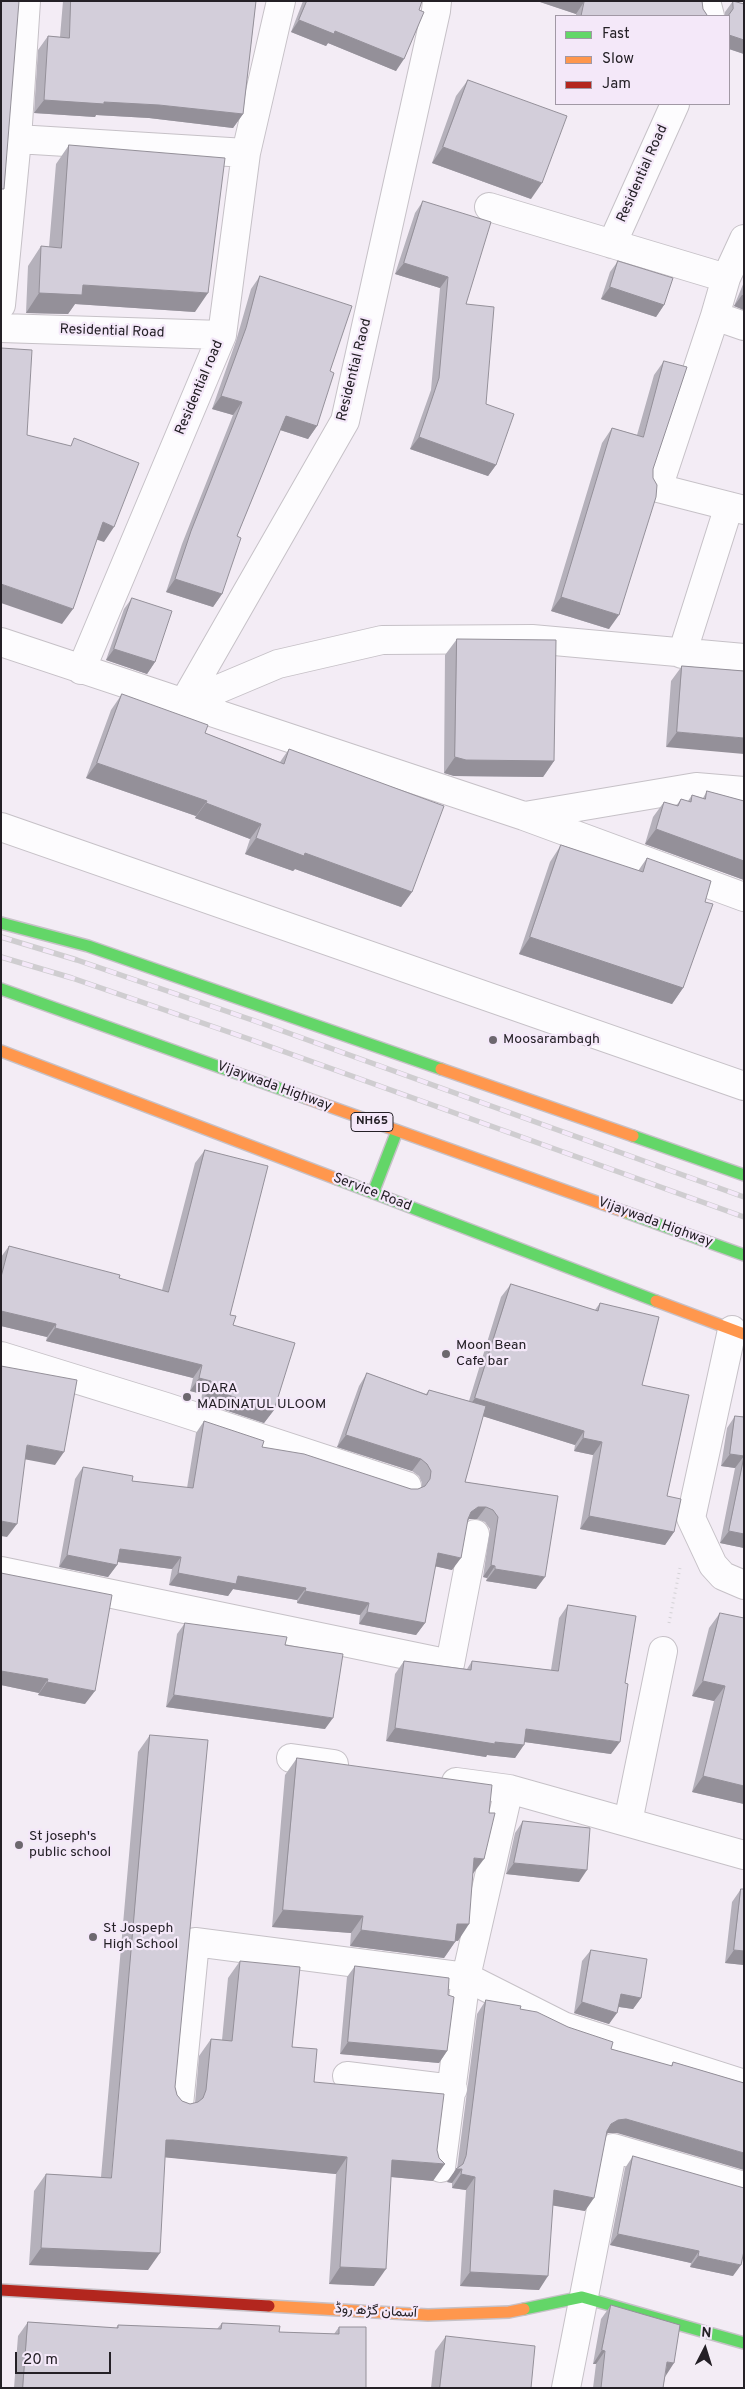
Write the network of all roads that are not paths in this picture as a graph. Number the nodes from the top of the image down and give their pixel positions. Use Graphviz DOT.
graph roads {
  1 [pos="26,1"];
  2 [pos="281,1"];
  3 [pos="437,1"];
  4 [pos="706,1"];
  5 [pos="710,15"];
  6 [pos="675,105"];
  7 [pos="17,139"];
  8 [pos="246,152"];
  9 [pos="489,208"];
  10 [pos="744,239"];
  11 [pos="612,244"];
  12 [pos="726,278"];
  13 [pos="1,305"];
  14 [pos="715,316"];
  15 [pos="744,326"];
  16 [pos="1,328"];
  17 [pos="222,334"];
  18 [pos="736,508"];
  19 [pos="1,642"];
  20 [pos="682,654"];
  21 [pos="744,658"];
  22 [pos="81,670"];
  23 [pos="183,704"];
  24 [pos="744,791"];
  25 [pos="524,816"];
  26 [pos="1,827"];
  27 [pos="744,897"];
  28 [pos="1,923"];
  29 [pos="1,989"];
  30 [pos="1,1051"];
  31 [pos="744,1086"];
  32 [pos="397,1131"];
  33 [pos="744,1175"];
  34 [pos="373,1193"];
  35 [pos="744,1255"];
  36 [pos="738,1332"];
  37 [pos="1,1356"];
  38 [pos="407,1486"];
  39 [pos="475,1534"];
  40 [pos="1,1571"];
  41 [pos="744,1585"];
  42 [pos="663,1651"];
  43 [pos="291,1758"];
  44 [pos="357,1768"];
  45 [pos="433,1778"];
  46 [pos="509,1789"];
  47 [pos="628,1822"];
  48 [pos="744,1855"];
  49 [pos="466,1977"];
  50 [pos="347,2076"];
  51 [pos="744,2084"];
  52 [pos="453,2089"];
  53 [pos="179,2105"];
  54 [pos="442,2168"];
  55 [pos="744,2186"];
  56 [pos="1,2290"];
  57 [pos="582,2297"];
  58 [pos="744,2343"];
  59 [pos="566,2388"];
  1 -- 7 [label="street"];
  2 -- 8 [label="street, Residential road"];
  3 -- 23 [label="street, Residential Raod"];
  4 -- 5 [label="street"];
  6 -- 11 [label="street, Residential Road"];
  7 -- 8 [label="street"];
  7 -- 13 [label="street"];
  8 -- 17 [label="street, Residential road"];
  9 -- 11 [label="street"];
  10 -- 12 [label="street"];
  11 -- 12 [label="street"];
  12 -- 14 [label="street"];
  14 -- 15 [label="street"];
  14 -- 18 [label="street"];
  16 -- 17 [label="street, Residential Road"];
  17 -- 22 [label="street, Residential road"];
  18 -- 20 [label="street"];
  19 -- 22 [label="street"];
  20 -- 21 [label="street"];
  20 -- 23 [label="street"];
  22 -- 23 [label="street"];
  23 -- 25 [label="street"];
  24 -- 25 [label="street"];
  25 -- 27 [label="street"];
  26 -- 31 [label="street"];
  28 -- 33 [label="main road"];
  29 -- 32 [label="main road, Vijaywada Highway / NH65"];
  30 -- 34 [label="main road, Service Road"];
  32 -- 34 [label="main road"];
  32 -- 35 [label="main road, Vijaywada Highway / NH65"];
  34 -- 36 [label="main road, Service Road"];
  36 -- 41 [label="street"];
  37 -- 38 [label="street"];
  39 -- 40 [label="street"];
  42 -- 47 [label="street"];
  43 -- 44 [label="street"];
  45 -- 46 [label="street"];
  46 -- 47 [label="street"];
  46 -- 49 [label="street"];
  47 -- 48 [label="street"];
  49 -- 51 [label="street"];
  49 -- 52 [label="street"];
  49 -- 53 [label="street"];
  50 -- 52 [label="street"];
  52 -- 54 [label="street"];
  55 -- 57 [label="street"];
  56 -- 57 [label="main road, آسمان گڑھ روڈ"];
  57 -- 58 [label="main road, آسمان گڑھ روڈ"];
  57 -- 59 [label="street"];
}
